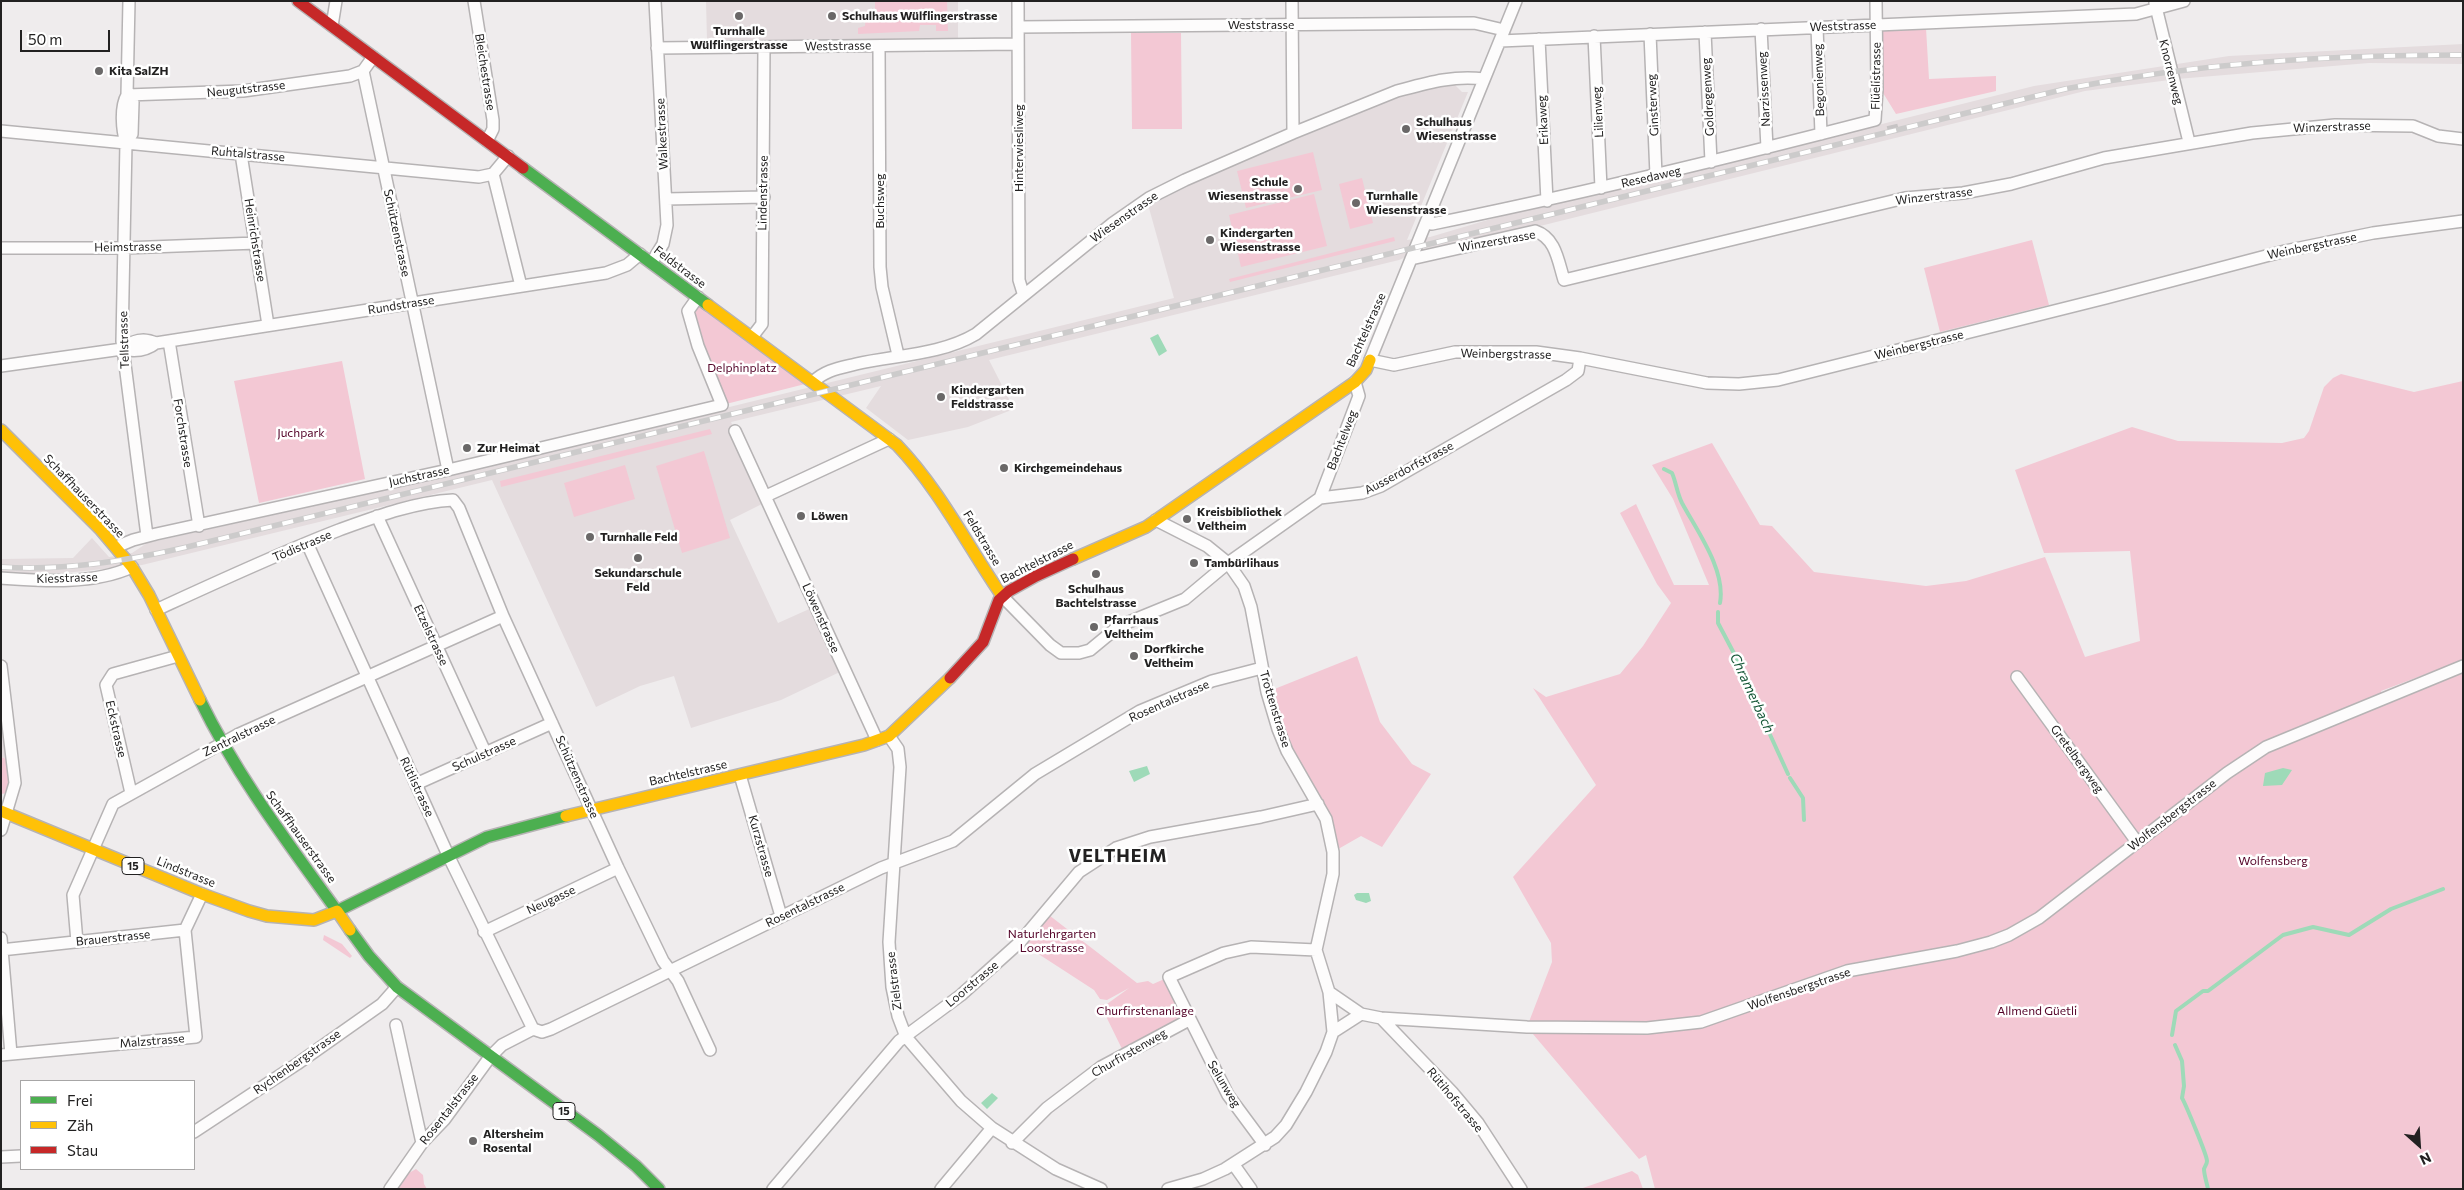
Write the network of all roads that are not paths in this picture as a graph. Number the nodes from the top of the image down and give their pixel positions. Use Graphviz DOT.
graph roads {
  1 [pos="129,1"];
  2 [pos="298,1"];
  3 [pos="336,1"];
  4 [pos="474,1"];
  5 [pos="655,1"];
  6 [pos="1018,1"];
  7 [pos="1292,1"];
  8 [pos="1516,1"];
  9 [pos="1876,1"];
  10 [pos="2184,1"];
  11 [pos="2155,5"];
  12 [pos="1876,24"];
  13 [pos="1292,25"];
  14 [pos="332,26"];
  15 [pos="1018,27"];
  16 [pos="1817,27"];
  17 [pos="1761,29"];
  18 [pos="1705,32"];
  19 [pos="1650,34"];
  20 [pos="1502,35"];
  21 [pos="1594,36"];
  22 [pos="1539,39"];
  23 [pos="1018,44"];
  24 [pos="879,46"];
  25 [pos="764,47"];
  26 [pos="657,48"];
  27 [pos="373,57"];
  28 [pos="363,72"];
  29 [pos="1484,80"];
  30 [pos="127,95"];
  31 [pos="1875,120"];
  32 [pos="1,131"];
  33 [pos="1293,133"];
  34 [pos="1821,134"];
  35 [pos="2463,139"];
  36 [pos="487,141"];
  37 [pos="2189,142"];
  38 [pos="126,143"];
  39 [pos="1767,148"];
  40 [pos="241,154"];
  41 [pos="508,156"];
  42 [pos="1711,162"];
  43 [pos="383,168"];
  44 [pos="493,174"];
  45 [pos="1656,175"];
  46 [pos="1601,188"];
  47 [pos="764,197"];
  48 [pos="666,199"];
  49 [pos="1547,201"];
  50 [pos="2463,222"];
  51 [pos="1426,223"];
  52 [pos="256,243"];
  53 [pos="1,248"];
  54 [pos="124,248"];
  55 [pos="640,254"];
  56 [pos="1411,259"];
  57 [pos="652,262"];
  58 [pos="522,286"];
  59 [pos="1023,294"];
  60 [pos="698,297"];
  61 [pos="412,303"];
  62 [pos="268,325"];
  63 [pos="752,337"];
  64 [pos="169,341"];
  65 [pos="122,349"];
  66 [pos="898,355"];
  67 [pos="1580,358"];
  68 [pos="1370,360"];
  69 [pos="1,366"];
  70 [pos="813,382"];
  71 [pos="1355,382"];
  72 [pos="1,430"];
  73 [pos="735,431"];
  74 [pos="889,439"];
  75 [pos="448,470"];
  76 [pos="766,496"];
  77 [pos="1320,498"];
  78 [pos="453,500"];
  79 [pos="377,516"];
  80 [pos="1156,520"];
  81 [pos="199,526"];
  82 [pos="147,536"];
  83 [pos="307,542"];
  84 [pos="116,547"];
  85 [pos="1228,563"];
  86 [pos="132,568"];
  87 [pos="1,578"];
  88 [pos="1002,596"];
  89 [pos="156,610"];
  90 [pos="503,616"];
  91 [pos="436,647"];
  92 [pos="178,656"];
  93 [pos="1,666"];
  94 [pos="2463,666"];
  95 [pos="1262,668"];
  96 [pos="2017,677"];
  97 [pos="367,678"];
  98 [pos="552,723"];
  99 [pos="889,736"];
  100 [pos="877,740"];
  101 [pos="221,743"];
  102 [pos="486,754"];
  103 [pos="740,775"];
  104 [pos="416,784"];
  105 [pos="131,793"];
  106 [pos="1318,804"];
  107 [pos="590,809"];
  108 [pos="4,813"];
  109 [pos="1,830"];
  110 [pos="2137,842"];
  111 [pos="93,849"];
  112 [pos="448,855"];
  113 [pos="893,863"];
  114 [pos="618,868"];
  115 [pos="202,894"];
  116 [pos="337,911"];
  117 [pos="781,916"];
  118 [pos="186,930"];
  119 [pos="484,932"];
  120 [pos="77,942"];
  121 [pos="2,946"];
  122 [pos="1316,950"];
  123 [pos="670,971"];
  124 [pos="397,987"];
  125 [pos="1329,992"];
  126 [pos="1361,1014"];
  127 [pos="1381,1018"];
  128 [pos="1189,1020"];
  129 [pos="396,1025"];
  130 [pos="533,1029"];
  131 [pos="1333,1032"];
  132 [pos="906,1037"];
  133 [pos="710,1050"];
  134 [pos="6,1055"];
  135 [pos="490,1057"];
  136 [pos="992,1128"];
  137 [pos="195,1131"];
  138 [pos="1012,1142"];
  139 [pos="422,1144"];
  140 [pos="1265,1144"];
  141 [pos="20,1156"];
  142 [pos="1,1157"];
  143 [pos="1234,1165"];
  144 [pos="390,1189"];
  145 [pos="659,1189"];
  146 [pos="773,1189"];
  147 [pos="941,1189"];
  148 [pos="1101,1189"];
  149 [pos="1168,1189"];
  150 [pos="1251,1189"];
  151 [pos="1521,1189"];
  1 -- 30 [label="street, Tellstrasse"];
  2 -- 14 [label="street, Feldstrasse"];
  3 -- 14 [label="street"];
  4 -- 36 [label="street, Bleichestrasse"];
  5 -- 26 [label="street, Walkestrasse"];
  6 -- 15 [label="street, Hinterwiesliweg"];
  7 -- 13 [label="street"];
  8 -- 20 [label="street, Bachtelstrasse"];
  9 -- 12 [label="street, Flüelistrasse"];
  10 -- 11 [label="street, Weststrasse"];
  11 -- 12 [label="street, Weststrasse"];
  11 -- 37 [label="street, Knorrenweg"];
  12 -- 16 [label="street, Weststrasse"];
  12 -- 31 [label="street, Flüelistrasse"];
  13 -- 15 [label="street, Weststrasse"];
  13 -- 20 [label="street, Weststrasse"];
  13 -- 33 [label="street"];
  14 -- 27 [label="street, Feldstrasse"];
  15 -- 23 [label="street, Hinterwiesliweg"];
  16 -- 17 [label="street, Weststrasse"];
  16 -- 34 [label="street, Begonienweg"];
  17 -- 18 [label="street, Weststrasse"];
  17 -- 39 [label="street, Narzissenweg"];
  18 -- 19 [label="street, Weststrasse"];
  18 -- 42 [label="street, Goldregenweg"];
  19 -- 21 [label="street, Weststrasse"];
  19 -- 45 [label="street, Ginsterweg"];
  20 -- 22 [label="street, Weststrasse"];
  20 -- 29 [label="street, Bachtelstrasse"];
  21 -- 22 [label="street, Weststrasse"];
  21 -- 46 [label="street, Lilienweg"];
  22 -- 49 [label="street, Erikaweg"];
  23 -- 24 [label="street, Weststrasse"];
  23 -- 59 [label="street, Hinterwiesliweg"];
  24 -- 25 [label="street, Weststrasse"];
  24 -- 66 [label="street, Buchsweg"];
  25 -- 26 [label="street, Weststrasse"];
  25 -- 47 [label="street, Lindenstrasse"];
  26 -- 48 [label="street, Walkestrasse"];
  27 -- 28 [label="street"];
  27 -- 36 [label="street, Feldstrasse"];
  28 -- 30 [label="street, Neugutstrasse"];
  28 -- 43 [label="street, Schützenstrasse"];
  29 -- 33 [label="street, Wiesenstrasse"];
  29 -- 51 [label="street, Bachtelstrasse"];
  30 -- 38 [label="street, Tellstrasse"];
  31 -- 34 [label="street, Resedaweg"];
  32 -- 38 [label="street, Ruhtalstrasse"];
  33 -- 59 [label="street, Wiesenstrasse"];
  34 -- 39 [label="street, Resedaweg"];
  35 -- 37 [label="street, Winzerstrasse"];
  36 -- 41 [label="street, Feldstrasse"];
  37 -- 56 [label="street, Winzerstrasse"];
  38 -- 40 [label="street, Ruhtalstrasse"];
  38 -- 54 [label="street, Tellstrasse"];
  39 -- 42 [label="street, Resedaweg"];
  40 -- 43 [label="street, Ruhtalstrasse"];
  40 -- 52 [label="street, Heinrichstrasse"];
  41 -- 44 [label="street"];
  41 -- 55 [label="street, Feldstrasse"];
  42 -- 45 [label="street, Resedaweg"];
  43 -- 44 [label="street, Ruhtalstrasse"];
  43 -- 61 [label="street, Schützenstrasse"];
  44 -- 58 [label="street"];
  45 -- 46 [label="street, Resedaweg"];
  46 -- 49 [label="street, Resedaweg"];
  47 -- 48 [label="street"];
  47 -- 63 [label="street, Lindenstrasse"];
  48 -- 57 [label="street, Walkestrasse"];
  49 -- 51 [label="street, Resedaweg"];
  50 -- 67 [label="street, Weinbergstrasse"];
  51 -- 56 [label="street, Bachtelstrasse"];
  52 -- 54 [label="street, Heimstrasse"];
  52 -- 62 [label="street, Heinrichstrasse"];
  53 -- 54 [label="street, Heimstrasse"];
  54 -- 65 [label="street, Tellstrasse"];
  55 -- 57 [label="street, Feldstrasse"];
  55 -- 58 [label="street, Rundstrasse"];
  56 -- 68 [label="street, Bachtelstrasse"];
  57 -- 60 [label="street, Feldstrasse"];
  58 -- 61 [label="street, Rundstrasse"];
  59 -- 66 [label="street, Wiesenstrasse"];
  60 -- 63 [label="street, Feldstrasse"];
  60 -- 75 [label="street, Juchstrasse"];
  61 -- 62 [label="street, Rundstrasse"];
  61 -- 75 [label="street, Schützenstrasse"];
  62 -- 64 [label="street, Rundstrasse"];
  63 -- 70 [label="street, Feldstrasse"];
  64 -- 65 [label="street, Rundstrasse"];
  64 -- 81 [label="street, Forchstrasse"];
  65 -- 69 [label="street, Rundstrasse"];
  65 -- 82 [label="street, Tellstrasse"];
  66 -- 70 [label="street, Wiesenstrasse"];
  67 -- 68 [label="street, Weinbergstrasse"];
  67 -- 77 [label="street, Ausserdorfstrasse"];
  68 -- 71 [label="street, Bachtelstrasse"];
  70 -- 74 [label="street, Feldstrasse"];
  71 -- 77 [label="street, Bachtelweg"];
  71 -- 80 [label="street, Bachtelstrasse"];
  72 -- 84 [label="street, Schaffhauserstrasse"];
  73 -- 76 [label="street, Löwenstrasse"];
  74 -- 76 [label="street"];
  74 -- 88 [label="street, Feldstrasse"];
  75 -- 81 [label="street, Juchstrasse"];
  76 -- 100 [label="street, Löwenstrasse"];
  77 -- 85 [label="street, Ausserdorfstrasse"];
  78 -- 79 [label="street, Tödistrasse"];
  78 -- 90 [label="street, Schützenstrasse"];
  79 -- 83 [label="street, Tödistrasse"];
  79 -- 91 [label="street, Etzelstrasse"];
  80 -- 85 [label="street, Trottenstrasse"];
  80 -- 88 [label="street, Bachtelstrasse"];
  81 -- 82 [label="street, Juchstrasse"];
  82 -- 84 [label="street, Juchstrasse"];
  83 -- 89 [label="street, Tödistrasse"];
  83 -- 97 [label="street, Rütlistrasse"];
  84 -- 86 [label="street, Schaffhauserstrasse"];
  85 -- 88 [label="street, Ausserdorfstrasse"];
  85 -- 95 [label="street, Trottenstrasse"];
  86 -- 87 [label="street, Kiesstrasse"];
  86 -- 89 [label="street, Schaffhauserstrasse"];
  88 -- 99 [label="street, Bachtelstrasse"];
  89 -- 92 [label="street, Schaffhauserstrasse"];
  90 -- 91 [label="street, Zentralstrasse"];
  90 -- 98 [label="street, Schützenstrasse"];
  91 -- 97 [label="street, Zentralstrasse"];
  91 -- 102 [label="street, Etzelstrasse"];
  92 -- 101 [label="street, Schaffhauserstrasse"];
  92 -- 105 [label="street, Eckstrasse"];
  93 -- 108 [label="street"];
  94 -- 110 [label="street, Wolfensbergstrasse"];
  95 -- 106 [label="street, Trottenstrasse"];
  95 -- 113 [label="street, Rosentalstrasse"];
  96 -- 110 [label="street, Gretelbergweg"];
  97 -- 101 [label="street, Zentralstrasse"];
  97 -- 104 [label="street, Rütlistrasse"];
  98 -- 102 [label="street, Schulstrasse"];
  98 -- 107 [label="street, Schützenstrasse"];
  99 -- 100 [label="street, Bachtelstrasse"];
  99 -- 113 [label="street, Zielstrasse"];
  100 -- 103 [label="street, Bachtelstrasse"];
  101 -- 105 [label="street, Zentralstrasse"];
  101 -- 116 [label="street, Schaffhauserstrasse"];
  102 -- 104 [label="street, Schulstrasse"];
  103 -- 107 [label="street, Bachtelstrasse"];
  103 -- 117 [label="street, Kurzstrasse"];
  104 -- 112 [label="street, Rütlistrasse"];
  105 -- 111 [label="street, Zentralstrasse"];
  106 -- 122 [label="street, Trottenstrasse"];
  106 -- 132 [label="street, Loorstrasse"];
  107 -- 112 [label="street, Bachtelstrasse"];
  107 -- 114 [label="street, Schützenstrasse"];
  108 -- 109 [label="street"];
  108 -- 111 [label="street, Lindstrasse / 15"];
  110 -- 127 [label="street, Wolfensbergstrasse"];
  111 -- 115 [label="street, Lindstrasse / 15"];
  111 -- 120 [label="street, Zentralstrasse"];
  112 -- 116 [label="street, Bachtelstrasse"];
  112 -- 119 [label="street, Rütlistrasse"];
  113 -- 117 [label="street, Rosentalstrasse"];
  113 -- 132 [label="street, Zielstrasse"];
  114 -- 119 [label="street, Neugasse"];
  114 -- 123 [label="street, Schützenstrasse"];
  115 -- 116 [label="street, Lindstrasse / 15"];
  115 -- 118 [label="street"];
  116 -- 124 [label="street, Schaffhauserstrasse / 15"];
  117 -- 123 [label="street, Rosentalstrasse"];
  118 -- 120 [label="street, Brauerstrasse"];
  118 -- 134 [label="street, Malzstrasse"];
  119 -- 130 [label="street, Rütlistrasse"];
  120 -- 121 [label="street, Brauerstrasse"];
  121 -- 134 [label="street"];
  122 -- 125 [label="street, Trottenstrasse"];
  122 -- 128 [label="street"];
  123 -- 130 [label="street, Rosentalstrasse"];
  123 -- 133 [label="street, Schützenstrasse"];
  124 -- 135 [label="street, Schaffhauserstrasse / 15"];
  124 -- 137 [label="street, Rychenbergstrasse"];
  125 -- 126 [label="street"];
  125 -- 131 [label="street, Trottenstrasse"];
  126 -- 127 [label="street, Wolfensbergstrasse"];
  126 -- 131 [label="street"];
  127 -- 151 [label="street, Rütihofstrasse"];
  128 -- 138 [label="street, Churfirstenweg"];
  128 -- 140 [label="street, Selunweg"];
  129 -- 139 [label="street"];
  130 -- 135 [label="street, Rosentalstrasse"];
  131 -- 140 [label="street"];
  132 -- 136 [label="street, Zielstrasse"];
  132 -- 146 [label="street, Loorstrasse"];
  135 -- 139 [label="street, Rosentalstrasse"];
  135 -- 145 [label="street, Schaffhauserstrasse / 15"];
  136 -- 138 [label="street, Zielstrasse"];
  136 -- 147 [label="street"];
  138 -- 148 [label="street, Zielstrasse"];
  139 -- 144 [label="street, Rosentalstrasse"];
  140 -- 143 [label="street"];
  141 -- 142 [label="street"];
  143 -- 149 [label="street"];
  143 -- 150 [label="street"];
}
